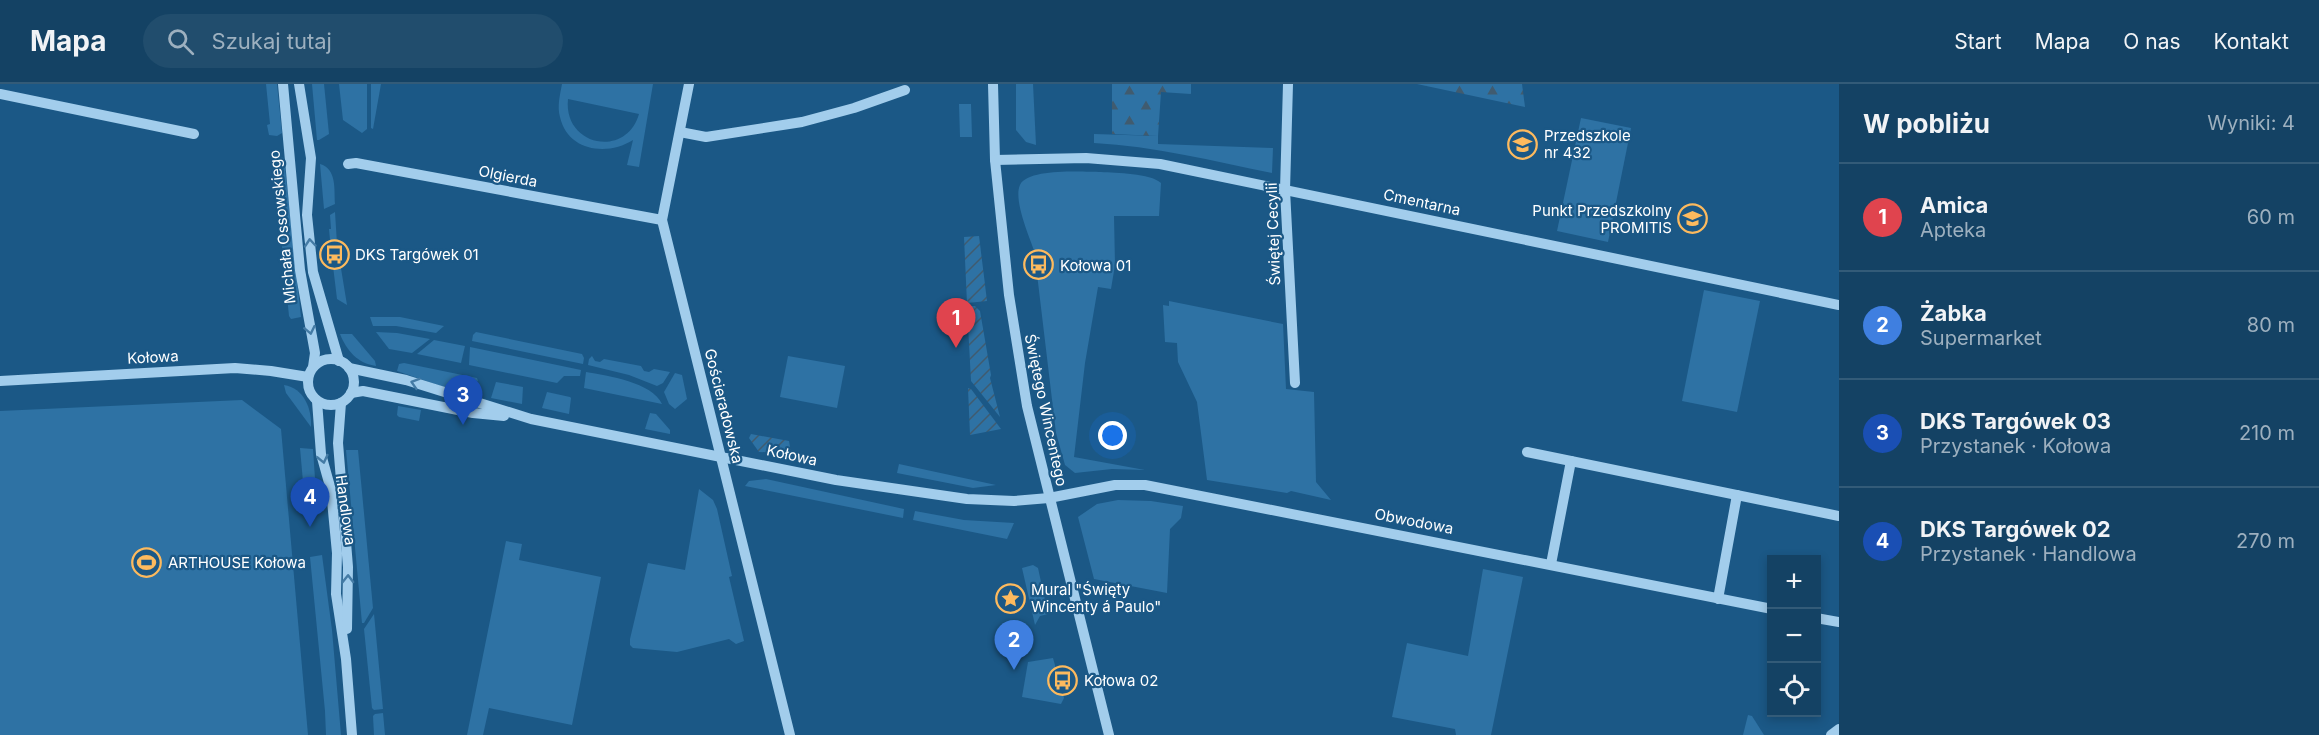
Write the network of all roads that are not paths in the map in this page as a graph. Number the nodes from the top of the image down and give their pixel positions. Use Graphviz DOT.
graph roads {
  1 [pos="14,84"];
  2 [pos="283,84"];
  3 [pos="298,84"];
  4 [pos="690,84"];
  5 [pos="993,84"];
  6 [pos="1288,84"];
  7 [pos="905,90"];
  8 [pos="5,95"];
  9 [pos="680,132"];
  10 [pos="194,134"];
  11 [pos="995,160"];
  12 [pos="348,164"];
  13 [pos="1285,190"];
  14 [pos="662,220"];
  15 [pos="1839,304"];
  16 [pos="339,361"];
  17 [pos="313,367"];
  18 [pos="349,368"];
  19 [pos="308,377"];
  20 [pos="0,381"];
  21 [pos="1295,383"];
  22 [pos="351,393"];
  23 [pos="317,401"];
  24 [pos="341,403"];
  25 [pos="531,419"];
  26 [pos="1527,452"];
  27 [pos="721,457"];
  28 [pos="1571,461"];
  29 [pos="1737,495"];
  30 [pos="1049,498"];
  31 [pos="1839,516"];
  32 [pos="1551,564"];
  33 [pos="1719,598"];
  34 [pos="1767,608"];
  35 [pos="1821,619"];
  36 [pos="1839,622"];
  37 [pos="346,659"];
  38 [pos="1839,729"];
  39 [pos="352,735"];
  40 [pos="790,735"];
  41 [pos="1109,735"];
  42 [pos="1831,735"];
  1 -- 8 [label="street"];
  2 -- 17 [label="street, Michała Ossowskiego, one-way"];
  16 -- 3 [label="street, Michała Ossowskiego, one-way"];
  4 -- 9 [label="street, Gościeradowska"];
  5 -- 11 [label="street, Świętego Wincentego"];
  6 -- 13 [label="street, Świętej Cecylii"];
  7 -- 9 [label="street"];
  8 -- 10 [label="street"];
  9 -- 14 [label="street, Gościeradowska"];
  11 -- 13 [label="street, Cmentarna"];
  11 -- 30 [label="street, Świętego Wincentego"];
  12 -- 14 [label="street, Olgierda"];
  13 -- 15 [label="street, Cmentarna"];
  13 -- 21 [label="street, Świętej Cecylii"];
  14 -- 27 [label="street, Gościeradowska"];
  16 -- 17 [label="street"];
  16 -- 18 [label="street"];
  17 -- 19 [label="street"];
  18 -- 22 [label="street"];
  25 -- 18 [label="street, Kołowa, one-way"];
  19 -- 20 [label="street, Kołowa"];
  19 -- 23 [label="street"];
  22 -- 24 [label="street"];
  22 -- 25 [label="street, Kołowa"];
  23 -- 24 [label="street"];
  23 -- 37 [label="street, Handlowa, one-way"];
  37 -- 24 [label="street, Handlowa, one-way"];
  25 -- 27 [label="street, Kołowa"];
  26 -- 28 [label="street"];
  27 -- 30 [label="street, Kołowa"];
  27 -- 40 [label="street, Gościeradowska"];
  28 -- 29 [label="street"];
  28 -- 32 [label="street"];
  29 -- 31 [label="street"];
  29 -- 33 [label="street"];
  30 -- 32 [label="street, Obwodowa"];
  30 -- 41 [label="street, Świętego Wincentego"];
  32 -- 33 [label="street, Obwodowa"];
  33 -- 34 [label="street, Obwodowa"];
  35 -- 36 [label="street"];
  37 -- 39 [label="street, Handlowa"];
  38 -- 42 [label="street"];
}
